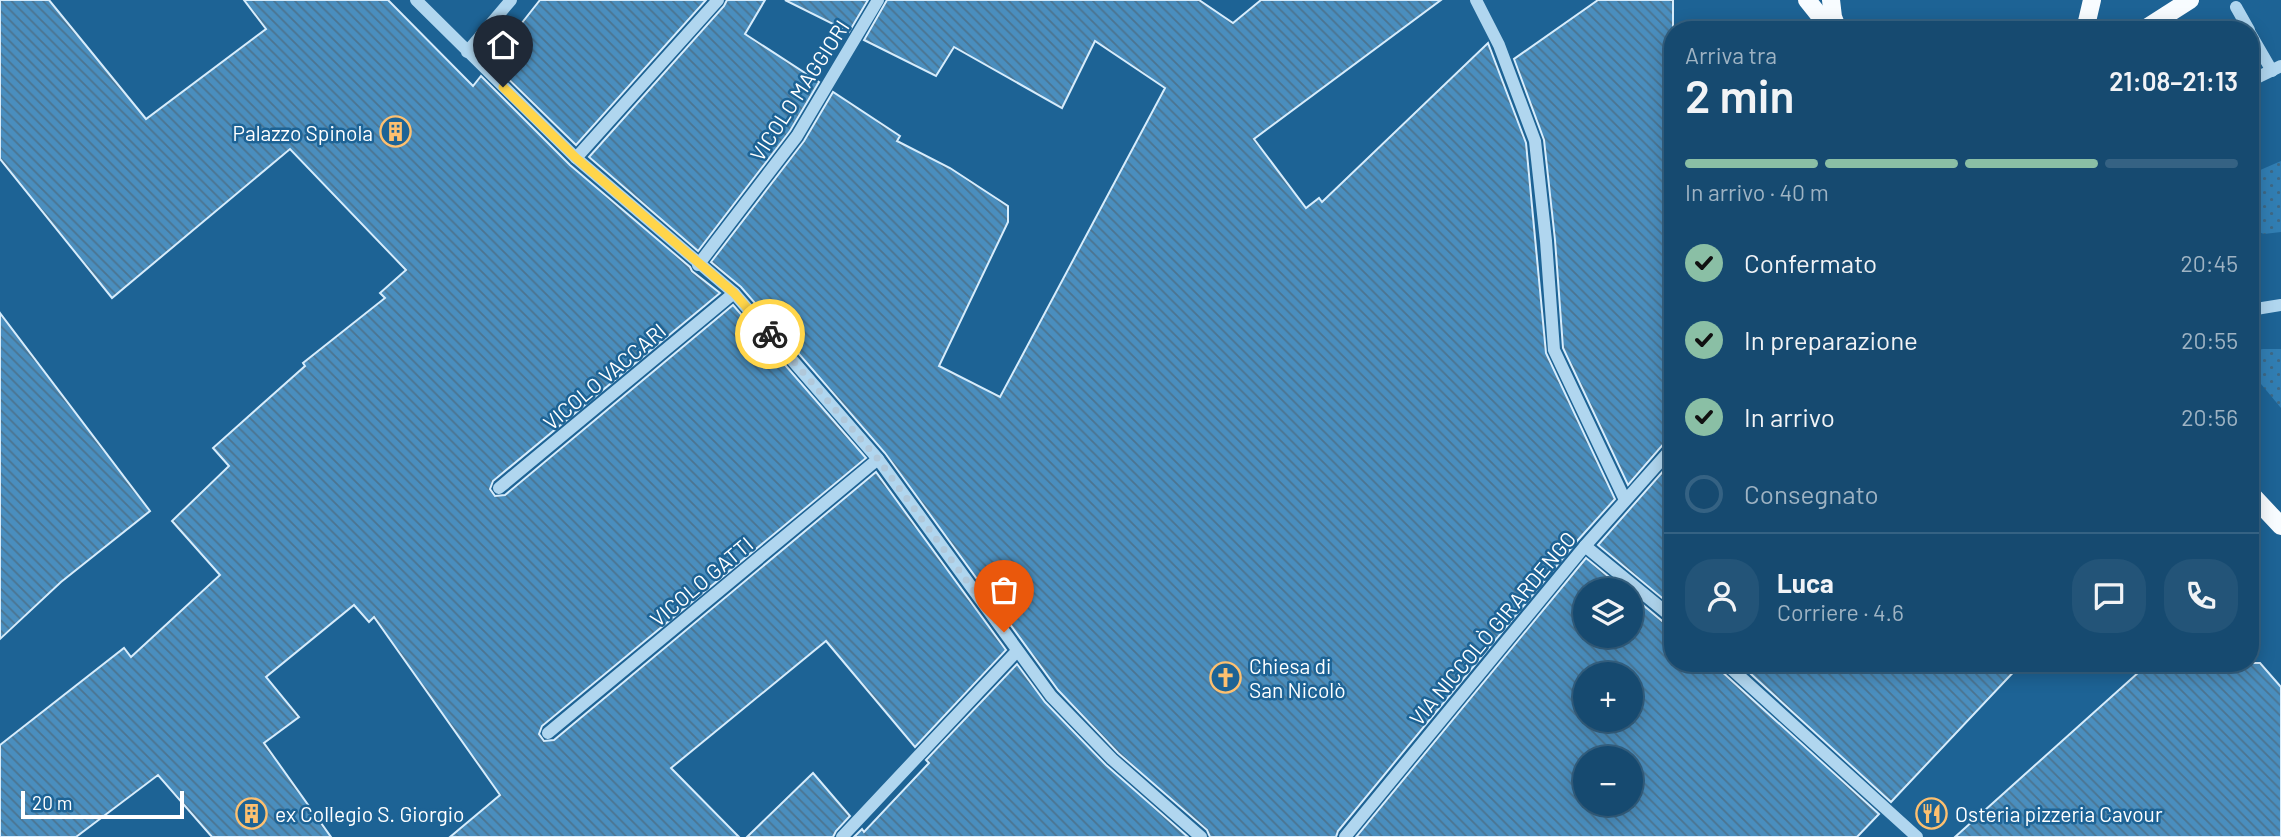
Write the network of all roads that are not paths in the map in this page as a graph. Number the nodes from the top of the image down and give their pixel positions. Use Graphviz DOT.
graph roads {
  1 [pos="416,0"];
  2 [pos="511,0"];
  3 [pos="718,0"];
  4 [pos="878,0"];
  5 [pos="1476,0"];
  6 [pos="1807,0"];
  7 [pos="1831,0"];
  8 [pos="2092,0"];
  9 [pos="2190,0"];
  10 [pos="2236,7"];
  11 [pos="1824,21"];
  12 [pos="1835,21"];
  13 [pos="2087,21"];
  14 [pos="2157,21"];
  15 [pos="2244,21"];
  16 [pos="2259,44"];
  17 [pos="467,52"];
  18 [pos="2276,68"];
  19 [pos="2259,76"];
  20 [pos="576,158"];
  21 [pos="698,265"];
  22 [pos="734,293"];
  23 [pos="2281,305"];
  24 [pos="2259,309"];
  25 [pos="1664,457"];
  26 [pos="878,459"];
  27 [pos="499,488"];
  28 [pos="1625,500"];
  29 [pos="2259,503"];
  30 [pos="2281,526"];
  31 [pos="1585,546"];
  32 [pos="1664,611"];
  33 [pos="1017,651"];
  34 [pos="1735,672"];
  35 [pos="548,733"];
  36 [pos="842,837"];
  37 [pos="1201,837"];
  38 [pos="1345,837"];
  39 [pos="1917,837"];
  1 -- 17 [label="street"];
  2 -- 17 [label="street"];
  3 -- 20 [label="street"];
  4 -- 21 [label="street, VICOLO MAGGIORI"];
  5 -- 28 [label="street"];
  6 -- 11 [label="main road"];
  7 -- 12 [label="main road"];
  8 -- 13 [label="main road"];
  9 -- 14 [label="main road"];
  10 -- 15 [label="street"];
  16 -- 18 [label="street"];
  17 -- 20 [label="street"];
  18 -- 19 [label="street"];
  20 -- 21 [label="street"];
  21 -- 22 [label="street"];
  22 -- 26 [label="street"];
  22 -- 27 [label="street, VICOLO VACCARI"];
  23 -- 24 [label="street"];
  25 -- 28 [label="street, VIA NICCOLÒ GIRARDENGO"];
  26 -- 33 [label="street"];
  26 -- 35 [label="street, VICOLO GATTI"];
  28 -- 31 [label="street, VIA NICCOLÒ GIRARDENGO"];
  29 -- 30 [label="main road"];
  31 -- 32 [label="street"];
  31 -- 38 [label="street, VIA NICCOLÒ GIRARDENGO"];
  33 -- 36 [label="street"];
  33 -- 37 [label="street"];
  34 -- 39 [label="street"];
}
